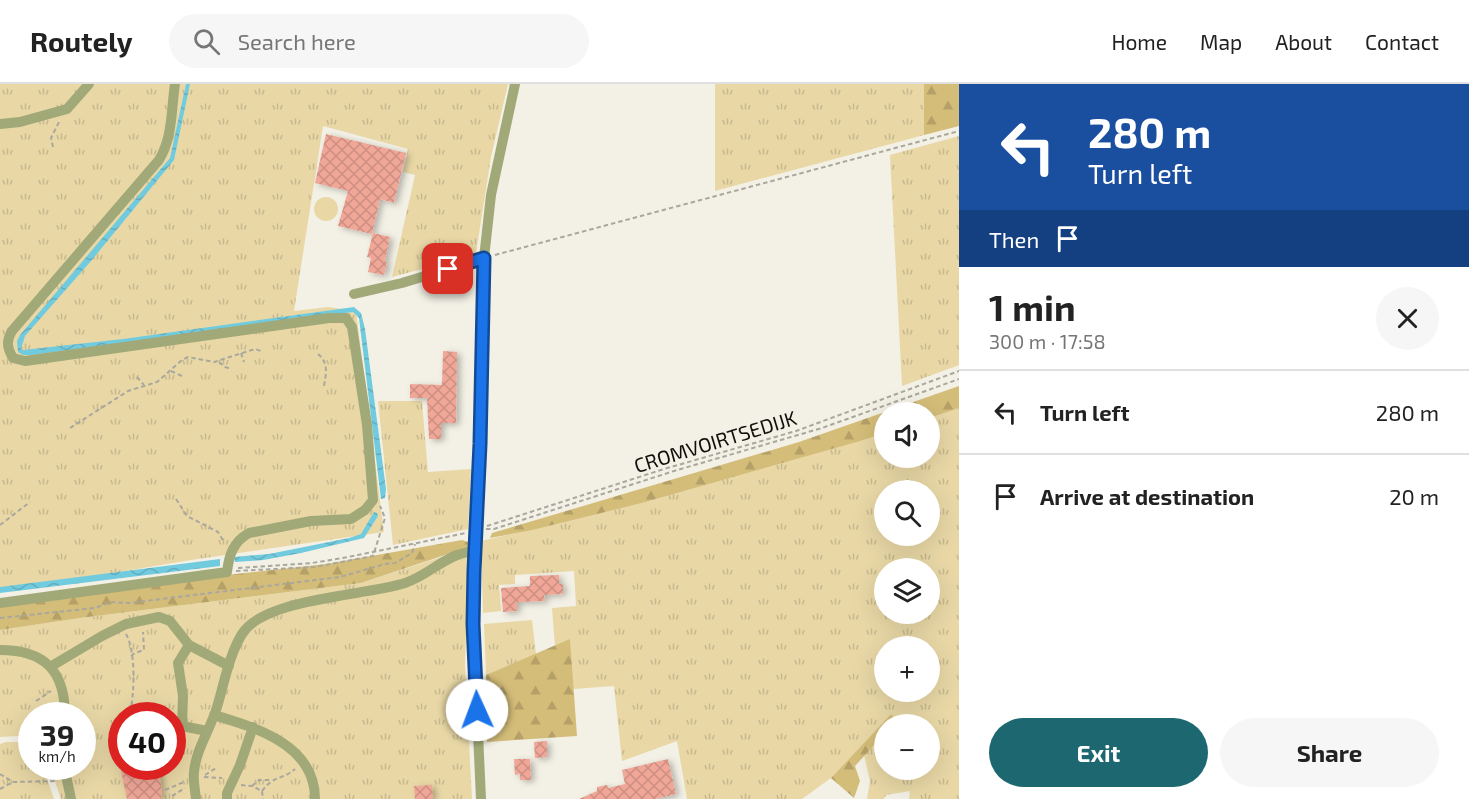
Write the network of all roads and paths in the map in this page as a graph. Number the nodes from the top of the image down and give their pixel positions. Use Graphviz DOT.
graph roads {
  1 [pos="89,84"];
  2 [pos="175,84"];
  3 [pos="515,84"];
  4 [pos="62,111"];
  5 [pos="0,124"];
  6 [pos="959,130"];
  7 [pos="53,147"];
  8 [pos="484,258"];
  9 [pos="354,294"];
  10 [pos="261,351"];
  11 [pos="241,353"];
  12 [pos="318,354"];
  13 [pos="219,361"];
  14 [pos="244,362"];
  15 [pos="232,369"];
  16 [pos="171,371"];
  17 [pos="959,371"];
  18 [pos="137,377"];
  19 [pos="184,377"];
  20 [pos="959,379"];
  21 [pos="144,385"];
  22 [pos="324,386"];
  23 [pos="70,428"];
  24 [pos="374,496"];
  25 [pos="176,500"];
  26 [pos="30,502"];
  27 [pos="0,525"];
  28 [pos="476,530"];
  29 [pos="415,544"];
  30 [pos="475,550"];
  31 [pos="228,556"];
  32 [pos="227,573"];
  33 [pos="0,603"];
  34 [pos="0,618"];
  35 [pos="143,619"];
  36 [pos="121,626"];
  37 [pos="189,645"];
  38 [pos="0,650"];
  39 [pos="131,656"];
  40 [pos="229,666"];
  41 [pos="50,667"];
  42 [pos="60,683"];
  43 [pos="36,701"];
  44 [pos="64,702"];
  45 [pos="131,702"];
  46 [pos="183,702"];
  47 [pos="214,715"];
  48 [pos="186,727"];
  49 [pos="253,728"];
  50 [pos="207,731"];
  51 [pos="305,761"];
  52 [pos="0,774"];
  53 [pos="194,777"];
  54 [pos="60,780"];
  55 [pos="67,780"];
  56 [pos="270,780"];
  57 [pos="233,781"];
  58 [pos="14,782"];
  59 [pos="252,786"];
  60 [pos="0,789"];
  61 [pos="165,790"];
  62 [pos="262,791"];
  63 [pos="71,799"];
  64 [pos="195,799"];
  65 [pos="227,799"];
  66 [pos="263,799"];
  67 [pos="315,799"];
  68 [pos="481,799"];
  1 -- 4 [label="street"];
  2 -- 24 [label="street"];
  3 -- 8 [label="street"];
  4 -- 5 [label="street"];
  4 -- 7 [label="path"];
  6 -- 8 [label="path"];
  8 -- 9 [label="street"];
  8 -- 28 [label="street"];
  10 -- 11 [label="path"];
  11 -- 13 [label="path"];
  11 -- 14 [label="path"];
  12 -- 22 [label="path"];
  13 -- 15 [label="path"];
  13 -- 16 [label="path"];
  16 -- 19 [label="path"];
  16 -- 21 [label="path"];
  17 -- 28 [label="path, CROMVOIRTSEDIJK"];
  18 -- 21 [label="path"];
  20 -- 28 [label="path"];
  21 -- 23 [label="path"];
  24 -- 31 [label="street"];
  24 -- 32 [label="path"];
  25 -- 31 [label="path"];
  26 -- 27 [label="path"];
  28 -- 30 [label="street"];
  29 -- 34 [label="path"];
  30 -- 40 [label="street"];
  30 -- 68 [label="street"];
  31 -- 32 [label="street"];
  32 -- 33 [label="street"];
  35 -- 36 [label="street"];
  35 -- 37 [label="street"];
  35 -- 39 [label="path"];
  36 -- 39 [label="path"];
  36 -- 41 [label="street"];
  37 -- 40 [label="street"];
  37 -- 46 [label="street"];
  38 -- 41 [label="street"];
  39 -- 45 [label="path"];
  40 -- 47 [label="street"];
  41 -- 42 [label="street"];
  42 -- 43 [label="path"];
  42 -- 44 [label="street"];
  47 -- 49 [label="street"];
  47 -- 50 [label="street"];
  48 -- 50 [label="street"];
  49 -- 51 [label="street"];
  49 -- 57 [label="street"];
  50 -- 53 [label="street"];
  51 -- 56 [label="path"];
  51 -- 67 [label="street"];
  52 -- 58 [label="path"];
  53 -- 57 [label="path"];
  53 -- 61 [label="path"];
  53 -- 64 [label="street"];
  54 -- 58 [label="path"];
  55 -- 63 [label="street"];
  56 -- 59 [label="path"];
  56 -- 62 [label="path"];
  57 -- 59 [label="path"];
  57 -- 65 [label="street"];
  58 -- 60 [label="path"];
  59 -- 62 [label="path"];
  62 -- 66 [label="path"];
}
